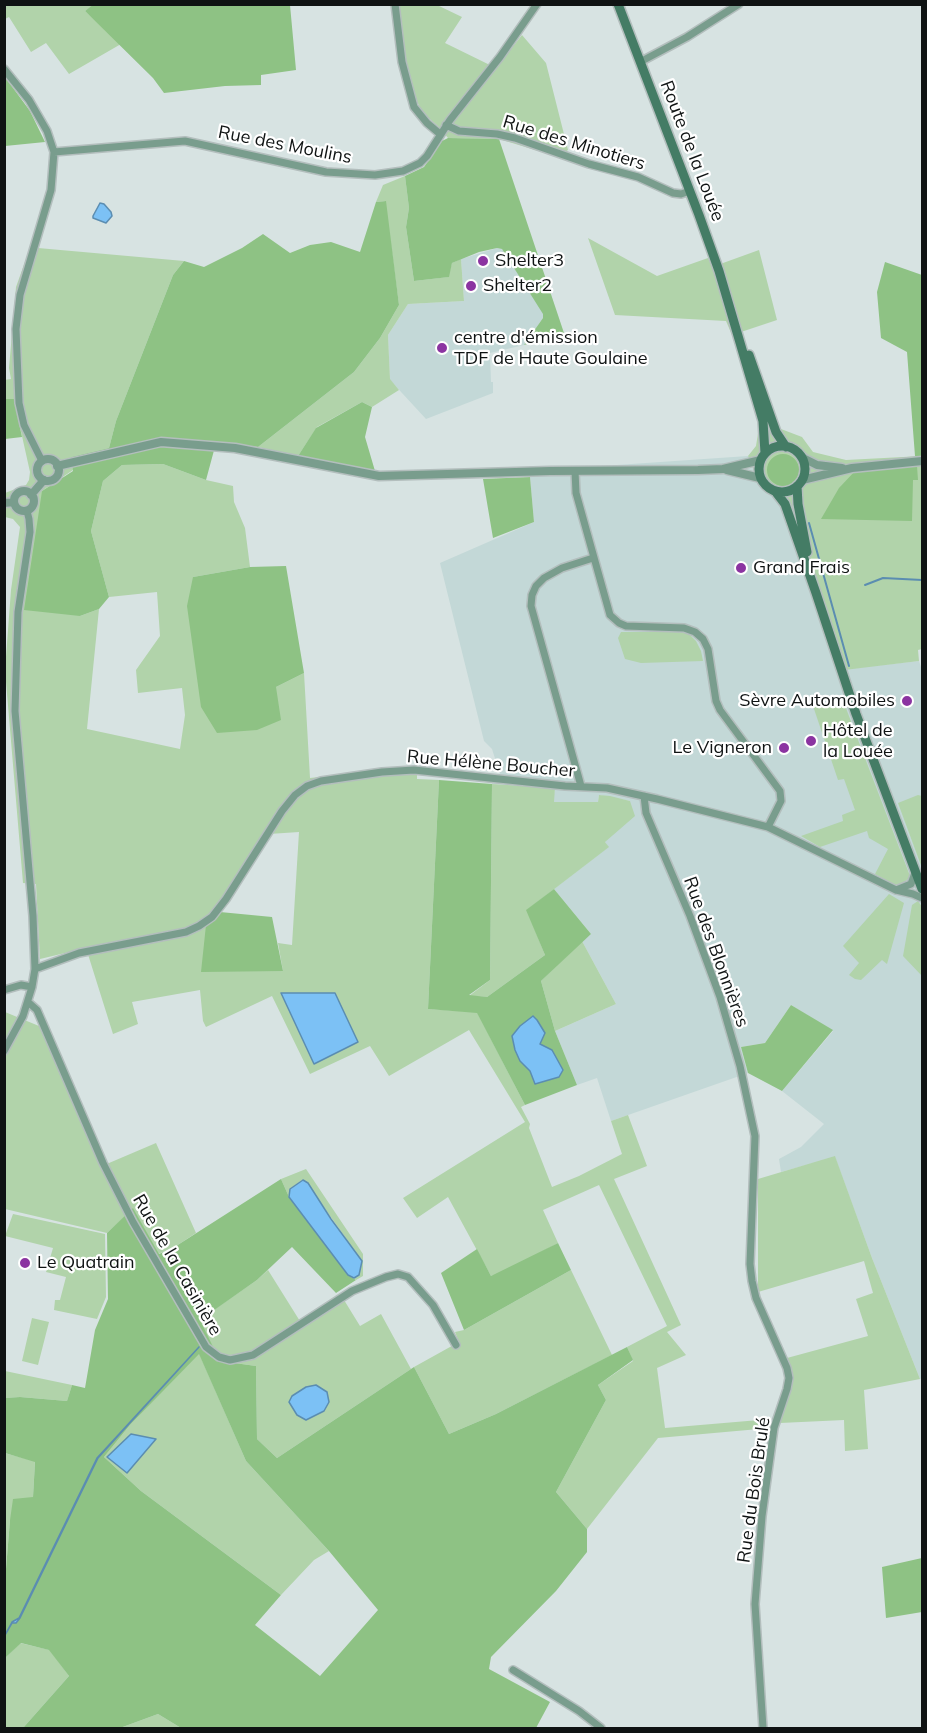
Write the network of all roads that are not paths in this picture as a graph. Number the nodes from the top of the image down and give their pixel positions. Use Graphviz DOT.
graph roads {
  1 [pos="395,4"];
  2 [pos="537,4"];
  3 [pos="618,4"];
  4 [pos="739,4"];
  5 [pos="640,62"];
  6 [pos="4,69"];
  7 [pos="446,125"];
  8 [pos="440,134"];
  9 [pos="54,152"];
  10 [pos="690,191"];
  11 [pos="732,311"];
  12 [pos="786,447"];
  13 [pos="763,456"];
  14 [pos="801,457"];
  15 [pos="42,461"];
  16 [pos="922,461"];
  17 [pos="57,466"];
  18 [pos="852,468"];
  19 [pos="723,469"];
  20 [pos="575,471"];
  21 [pos="41,478"];
  22 [pos="760,478"];
  23 [pos="800,483"];
  24 [pos="775,491"];
  25 [pos="28,493"];
  26 [pos="9,502"];
  27 [pos="27,511"];
  28 [pos="593,558"];
  29 [pos="816,592"];
  30 [pos="581,786"];
  31 [pos="644,796"];
  32 [pos="768,827"];
  33 [pos="916,871"];
  34 [pos="922,889"];
  35 [pos="896,890"];
  36 [pos="922,898"];
  37 [pos="34,969"];
  38 [pos="32,987"];
  39 [pos="4,990"];
  40 [pos="28,1002"];
  41 [pos="23,1016"];
  42 [pos="41,1023"];
  43 [pos="5,1052"];
  44 [pos="752,1121"];
  45 [pos="456,1345"];
  46 [pos="513,1671"];
  47 [pos="602,1728"];
  48 [pos="764,1728"];
  1 -- 8 [label="street"];
  2 -- 7 [label="street, Rue des Moulins"];
  3 -- 5 [label="main road, Route de la Louée"];
  4 -- 5 [label="street"];
  5 -- 10 [label="main road, Route de la Louée"];
  6 -- 9 [label="street"];
  7 -- 8 [label="street, Rue des Moulins"];
  7 -- 10 [label="street, Rue des Minotiers"];
  8 -- 9 [label="street, Rue des Moulins"];
  9 -- 15 [label="street"];
  10 -- 11 [label="main road, Route de la Louée"];
  11 -- 12 [label="main road, Route de la Louée"];
  11 -- 13 [label="main road, Route de la Louée"];
  12 -- 13 [label="main road"];
  12 -- 14 [label="main road"];
  13 -- 19 [label="street"];
  13 -- 22 [label="main road"];
  14 -- 18 [label="street"];
  14 -- 23 [label="main road"];
  15 -- 17 [label="street"];
  15 -- 21 [label="street"];
  16 -- 18 [label="street"];
  17 -- 20 [label="street"];
  17 -- 21 [label="street"];
  18 -- 23 [label="street"];
  19 -- 20 [label="street"];
  19 -- 22 [label="street"];
  20 -- 28 [label="street"];
  21 -- 25 [label="street"];
  22 -- 24 [label="main road"];
  23 -- 24 [label="main road"];
  23 -- 29 [label="main road"];
  24 -- 29 [label="main road"];
  25 -- 26 [label="street"];
  25 -- 27 [label="street"];
  26 -- 27 [label="street"];
  27 -- 37 [label="street"];
  28 -- 30 [label="street"];
  28 -- 32 [label="street"];
  29 -- 33 [label="main road"];
  30 -- 31 [label="street, Rue Hélène Boucher"];
  30 -- 37 [label="street, Rue Hélène Boucher"];
  31 -- 32 [label="street, Rue Hélène Boucher"];
  31 -- 44 [label="street, Rue des Blonnières"];
  32 -- 35 [label="street, Rue Hélène Boucher"];
  33 -- 34 [label="main road"];
  33 -- 35 [label="street"];
  35 -- 36 [label="street, Rue Hélène Boucher"];
  37 -- 38 [label="street"];
  38 -- 39 [label="street"];
  38 -- 40 [label="street"];
  40 -- 41 [label="street"];
  40 -- 42 [label="street, Rue de la Casinière"];
  41 -- 42 [label="street"];
  41 -- 43 [label="street"];
  42 -- 45 [label="street, Rue de la Casinière"];
  44 -- 48 [label="street, Rue du Bois Brulé"];
  46 -- 47 [label="street"];
}
